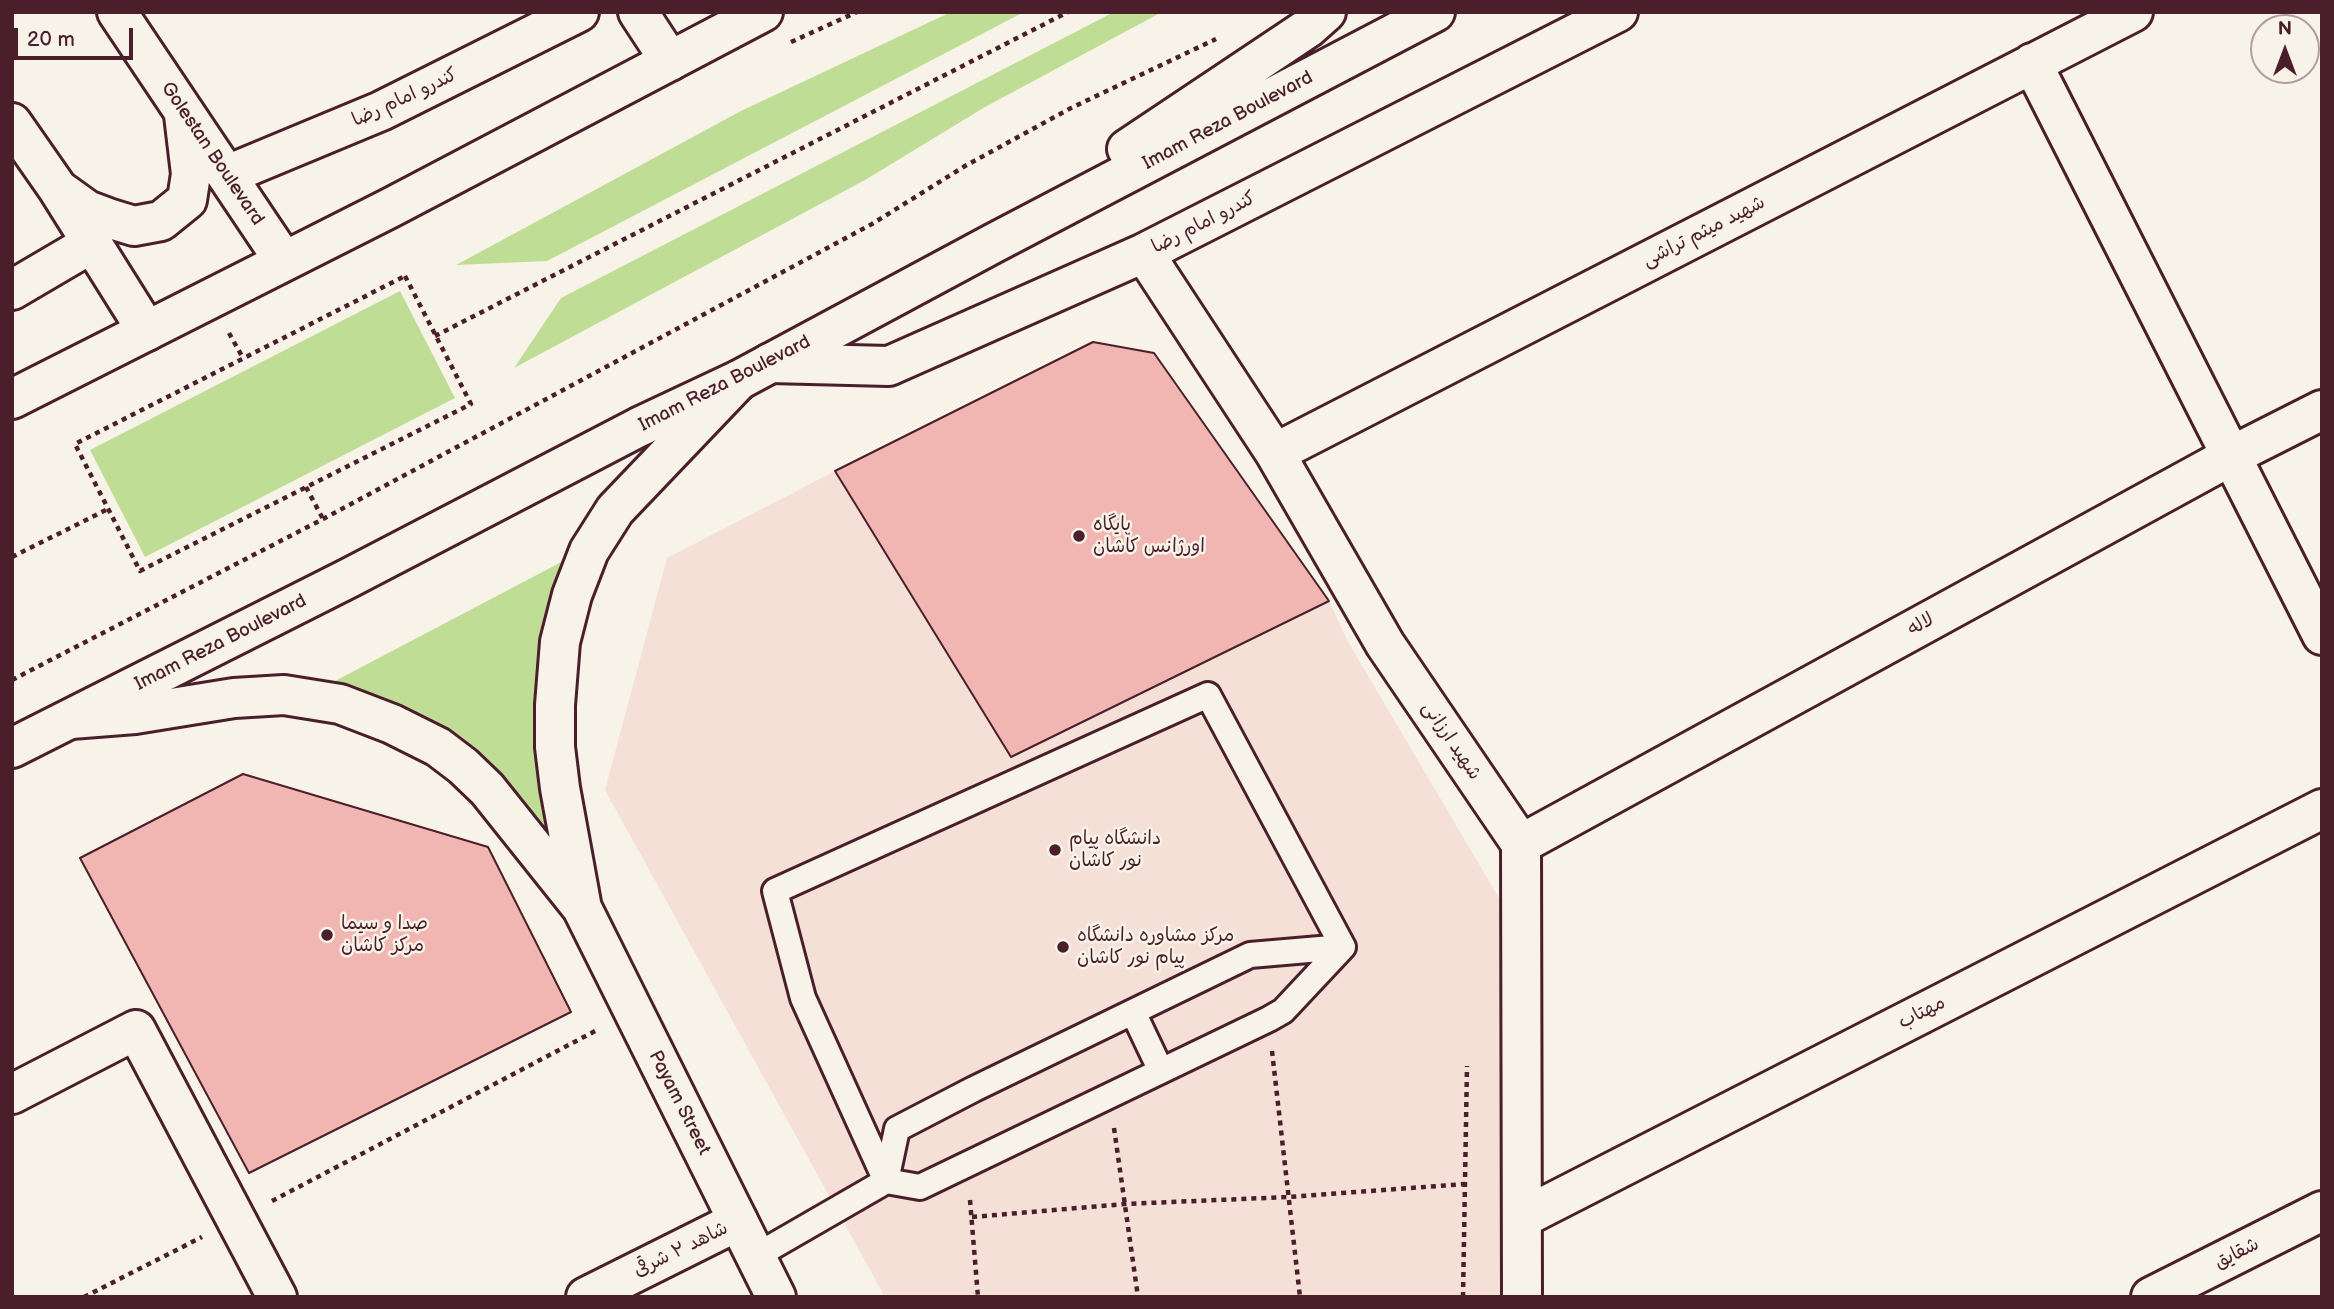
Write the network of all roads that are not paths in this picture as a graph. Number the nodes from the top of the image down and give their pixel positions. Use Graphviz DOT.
graph roads {
  1 [pos="117,12"];
  2 [pos="579,12"];
  3 [pos="638,12"];
  4 [pos="762,12"];
  5 [pos="1326,12"];
  6 [pos="1435,12"];
  7 [pos="1618,12"];
  8 [pos="2133,12"];
  9 [pos="670,61"];
  10 [pos="2032,63"];
  11 [pos="184,110"];
  12 [pos="12,123"];
  13 [pos="227,175"];
  14 [pos="58,189"];
  15 [pos="92,243"];
  16 [pos="1144,253"];
  17 [pos="969,256"];
  18 [pos="284,261"];
  19 [pos="12,290"];
  20 [pos="148,331"];
  21 [pos="755,372"];
  22 [pos="12,399"];
  23 [pos="2322,410"];
  24 [pos="1275,453"];
  25 [pos="2231,456"];
  26 [pos="2322,635"];
  27 [pos="71,719"];
  28 [pos="15,748"];
  29 [pos="2322,808"];
  30 [pos="1521,844"];
  31 [pos="582,908"];
  32 [pos="1343,947"];
  33 [pos="1133,1012"];
  34 [pos="1161,1071"];
  35 [pos="12,1094"];
  36 [pos="886,1181"];
  37 [pos="2322,1211"];
  38 [pos="1522,1218"];
  39 [pos="738,1221"];
  40 [pos="756,1256"];
  41 [pos="276,1297"];
  42 [pos="586,1297"];
  43 [pos="776,1297"];
  44 [pos="1522,1297"];
  45 [pos="2151,1297"];
  1 -- 11 [label="street, Golestan Boulevard"];
  2 -- 13 [label="street, کندرو امام رضا"];
  3 -- 9 [label="street"];
  4 -- 9 [label="street"];
  5 -- 17 [label="street"];
  6 -- 17 [label="street, Imam Reza Boulevard"];
  7 -- 16 [label="street, کندرو امام رضا"];
  8 -- 10 [label="street, شهید میثم تراشی"];
  9 -- 18 [label="street"];
  10 -- 24 [label="street, شهید میثم تراشی"];
  10 -- 25 [label="street"];
  11 -- 13 [label="street, Golestan Boulevard"];
  11 -- 14 [label="street"];
  12 -- 14 [label="street"];
  13 -- 18 [label="street, Golestan Boulevard"];
  14 -- 15 [label="street"];
  15 -- 19 [label="street"];
  15 -- 20 [label="street"];
  16 -- 21 [label="street, کندرو امام رضا"];
  16 -- 24 [label="street, شهید ارزانی"];
  17 -- 21 [label="street, Imam Reza Boulevard"];
  18 -- 20 [label="street"];
  20 -- 22 [label="street"];
  21 -- 27 [label="street, Imam Reza Boulevard"];
  21 -- 31 [label="street"];
  23 -- 25 [label="street, لاله"];
  24 -- 30 [label="street, شهید ارزانی"];
  25 -- 26 [label="street"];
  25 -- 30 [label="street, لاله"];
  27 -- 28 [label="street, Imam Reza Boulevard"];
  27 -- 31 [label="street"];
  29 -- 38 [label="street, مهتاب"];
  30 -- 38 [label="street"];
  31 -- 39 [label="street, Payam Street"];
  32 -- 33 [label="lane"];
  32 -- 34 [label="lane"];
  32 -- 36 [label="lane"];
  33 -- 34 [label="lane"];
  33 -- 36 [label="lane"];
  34 -- 36 [label="lane"];
  35 -- 41 [label="street"];
  36 -- 40 [label="lane"];
  37 -- 45 [label="street, شقایق"];
  38 -- 44 [label="street"];
  39 -- 40 [label="street, Payam Street"];
  39 -- 42 [label="street, شاهد ۲ شرقی"];
  40 -- 43 [label="street, Payam Street"];
}
